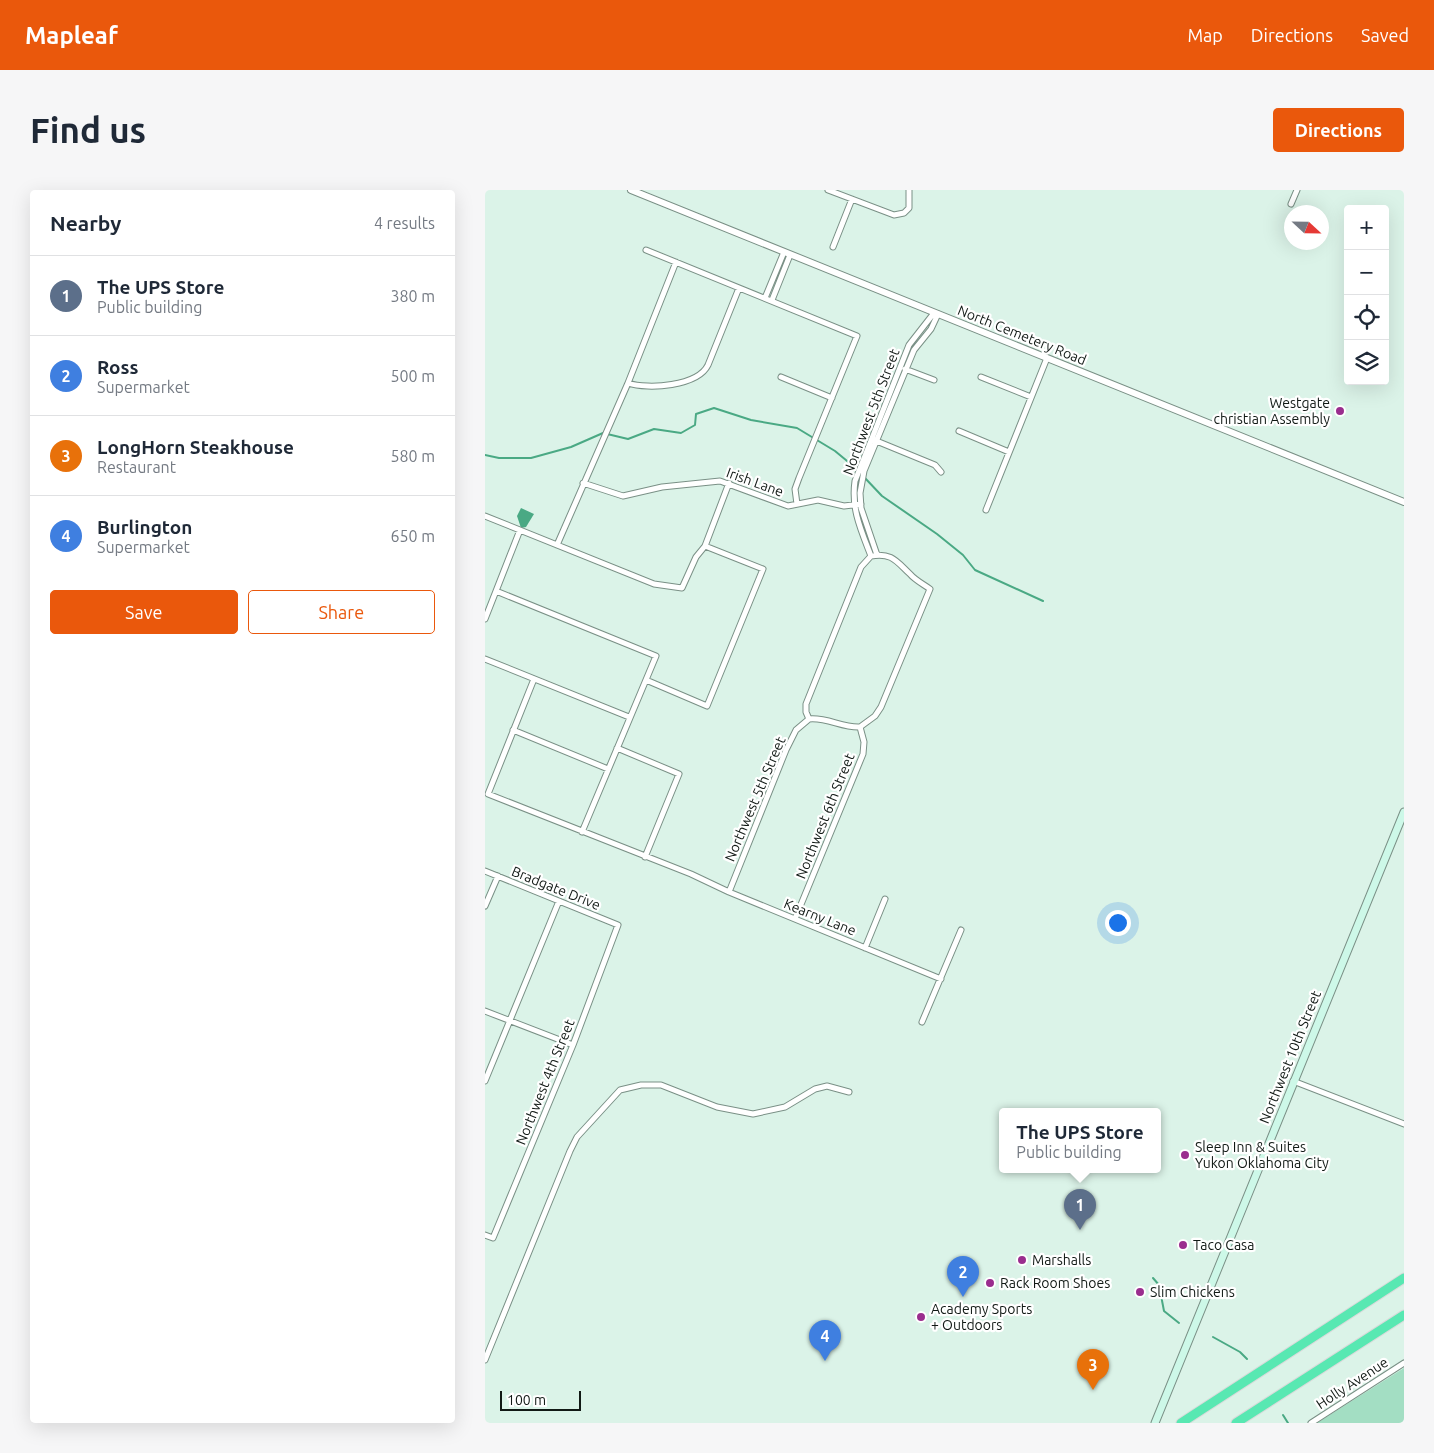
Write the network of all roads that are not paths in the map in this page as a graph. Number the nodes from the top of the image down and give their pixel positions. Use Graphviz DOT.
graph roads {
  1 [pos="631,190"];
  2 [pos="828,190"];
  3 [pos="909,190"];
  4 [pos="1297,190"];
  5 [pos="852,199"];
  6 [pos="1291,204"];
  7 [pos="833,247"];
  8 [pos="646,250"];
  9 [pos="787,253"];
  10 [pos="676,262"];
  11 [pos="739,288"];
  12 [pos="765,298"];
  13 [pos="772,300"];
  14 [pos="936,313"];
  15 [pos="1047,358"];
  16 [pos="900,366"];
  17 [pos="906,369"];
  18 [pos="781,377"];
  19 [pos="981,377"];
  20 [pos="933,380"];
  21 [pos="628,383"];
  22 [pos="1031,397"];
  23 [pos="832,398"];
  24 [pos="959,431"];
  25 [pos="874,440"];
  26 [pos="1009,452"];
  27 [pos="941,472"];
  28 [pos="583,483"];
  29 [pos="729,483"];
  30 [pos="1404,502"];
  31 [pos="797,504"];
  32 [pos="861,504"];
  33 [pos="854,506"];
  34 [pos="986,510"];
  35 [pos="485,516"];
  36 [pos="520,530"];
  37 [pos="557,545"];
  38 [pos="705,546"];
  39 [pos="874,556"];
  40 [pos="496,591"];
  41 [pos="485,619"];
  42 [pos="485,659"];
  43 [pos="533,679"];
  44 [pos="646,680"];
  45 [pos="629,717"];
  46 [pos="809,719"];
  47 [pos="860,726"];
  48 [pos="513,730"];
  49 [pos="617,748"];
  50 [pos="608,769"];
  51 [pos="1404,812"];
  52 [pos="582,832"];
  53 [pos="645,857"];
  54 [pos="485,871"];
  55 [pos="498,876"];
  56 [pos="729,892"];
  57 [pos="885,899"];
  58 [pos="559,901"];
  59 [pos="485,906"];
  60 [pos="795,919"];
  61 [pos="618,925"];
  62 [pos="961,930"];
  63 [pos="865,948"];
  64 [pos="941,979"];
  65 [pos="485,1012"];
  66 [pos="509,1022"];
  67 [pos="922,1022"];
  68 [pos="573,1045"];
  69 [pos="485,1081"];
  70 [pos="1293,1081"];
  71 [pos="849,1092"];
  72 [pos="1404,1124"];
  73 [pos="485,1235"];
  74 [pos="1404,1278"];
  75 [pos="1404,1315"];
  76 [pos="485,1360"];
  77 [pos="1404,1363"];
  78 [pos="1155,1422"];
  79 [pos="1181,1423"];
  80 [pos="1237,1423"];
  81 [pos="1311,1423"];
  1 -- 9 [label="street, North Cemetery Road"];
  2 -- 5 [label="street"];
  3 -- 5 [label="street"];
  4 -- 6 [label="street"];
  5 -- 7 [label="street"];
  8 -- 10 [label="street"];
  9 -- 12 [label="street"];
  9 -- 13 [label="street"];
  9 -- 14 [label="street, North Cemetery Road"];
  10 -- 11 [label="street"];
  10 -- 21 [label="street"];
  11 -- 12 [label="street"];
  11 -- 21 [label="street"];
  12 -- 13 [label="street"];
  13 -- 23 [label="street"];
  14 -- 15 [label="street, North Cemetery Road"];
  14 -- 16 [label="street, Northwest 5th Street"];
  14 -- 17 [label="street, Northwest 5th Street"];
  15 -- 22 [label="street"];
  15 -- 30 [label="street, North Cemetery Road"];
  16 -- 17 [label="street"];
  16 -- 25 [label="street, Northwest 5th Street"];
  17 -- 20 [label="street"];
  17 -- 25 [label="street, Northwest 5th Street"];
  18 -- 23 [label="street"];
  19 -- 22 [label="street"];
  21 -- 28 [label="street"];
  22 -- 26 [label="street"];
  23 -- 31 [label="street"];
  24 -- 26 [label="street"];
  25 -- 27 [label="street"];
  25 -- 32 [label="street, Northwest 5th Street"];
  25 -- 33 [label="street, Northwest 5th Street"];
  26 -- 34 [label="street"];
  28 -- 29 [label="street, Irish Lane"];
  28 -- 37 [label="street"];
  29 -- 31 [label="street, Irish Lane"];
  29 -- 38 [label="street"];
  31 -- 33 [label="street, Irish Lane"];
  32 -- 33 [label="street, Irish Lane"];
  32 -- 39 [label="street, Northwest 5th Street"];
  33 -- 39 [label="street, Northwest 5th Street"];
  35 -- 36 [label="street"];
  36 -- 37 [label="street"];
  36 -- 40 [label="street"];
  37 -- 38 [label="street"];
  38 -- 44 [label="street"];
  39 -- 46 [label="street"];
  39 -- 47 [label="street"];
  40 -- 41 [label="street"];
  40 -- 44 [label="street"];
  42 -- 43 [label="street"];
  43 -- 45 [label="street"];
  43 -- 48 [label="street"];
  44 -- 45 [label="street"];
  45 -- 49 [label="street"];
  46 -- 47 [label="street"];
  46 -- 56 [label="street, Northwest 5th Street"];
  47 -- 60 [label="street, Northwest 6th Street"];
  48 -- 50 [label="street"];
  48 -- 52 [label="street, Kearny Lane"];
  49 -- 50 [label="street"];
  49 -- 53 [label="street"];
  50 -- 52 [label="street"];
  51 -- 70 [label="main road, Northwest 10th Street"];
  52 -- 53 [label="street, Kearny Lane"];
  53 -- 56 [label="street, Kearny Lane"];
  54 -- 55 [label="street, Bradgate Drive"];
  55 -- 58 [label="street, Bradgate Drive"];
  55 -- 59 [label="street"];
  56 -- 60 [label="street, Kearny Lane"];
  57 -- 63 [label="street"];
  58 -- 61 [label="street, Bradgate Drive"];
  58 -- 66 [label="street"];
  60 -- 63 [label="street, Kearny Lane"];
  61 -- 68 [label="street, Northwest 4th Street"];
  62 -- 64 [label="street"];
  63 -- 64 [label="street, Kearny Lane"];
  64 -- 67 [label="street"];
  65 -- 66 [label="street"];
  66 -- 68 [label="street"];
  66 -- 69 [label="street"];
  68 -- 73 [label="street, Northwest 4th Street"];
  70 -- 72 [label="street"];
  70 -- 78 [label="main road, Northwest 10th Street"];
  71 -- 76 [label="street"];
  74 -- 79 [label="highway"];
  75 -- 80 [label="highway"];
  77 -- 81 [label="street, Holly Avenue"];
}
